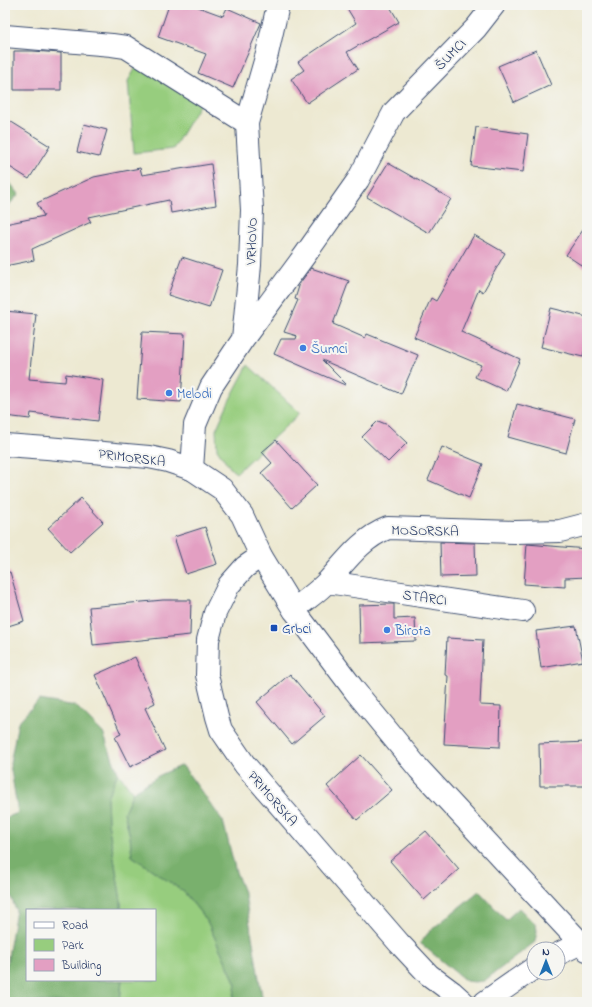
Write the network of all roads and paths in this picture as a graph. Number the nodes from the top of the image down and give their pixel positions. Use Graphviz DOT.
graph roads {
  1 [pos="278,5"];
  2 [pos="494,5"];
  3 [pos="5,36"];
  4 [pos="247,123"];
  5 [pos="243,339"];
  6 [pos="5,445"];
  7 [pos="192,469"];
  8 [pos="587,524"];
  9 [pos="261,556"];
  10 [pos="326,582"];
  11 [pos="294,610"];
  12 [pos="523,611"];
  13 [pos="584,947"];
  14 [pos="566,952"];
  15 [pos="526,974"];
  16 [pos="463,1002"];
  17 [pos="485,1002"];
  1 -- 4 [label="street, VRHOVO"];
  2 -- 5 [label="street, ŠUMCI"];
  3 -- 4 [label="street"];
  4 -- 5 [label="street, VRHOVO"];
  5 -- 7 [label="street, VRHOVO"];
  6 -- 7 [label="street, PRIMORSKA"];
  7 -- 9 [label="street, PRIMORSKA"];
  8 -- 10 [label="street, MOSORSKA"];
  9 -- 11 [label="street, PRIMORSKA"];
  9 -- 16 [label="street, PRIMORSKA"];
  10 -- 11 [label="street, MOSORSKA"];
  10 -- 12 [label="street, STARCI"];
  11 -- 13 [label="street, PRIMORSKA"];
  13 -- 14 [label="street"];
  15 -- 17 [label="street"];
}
